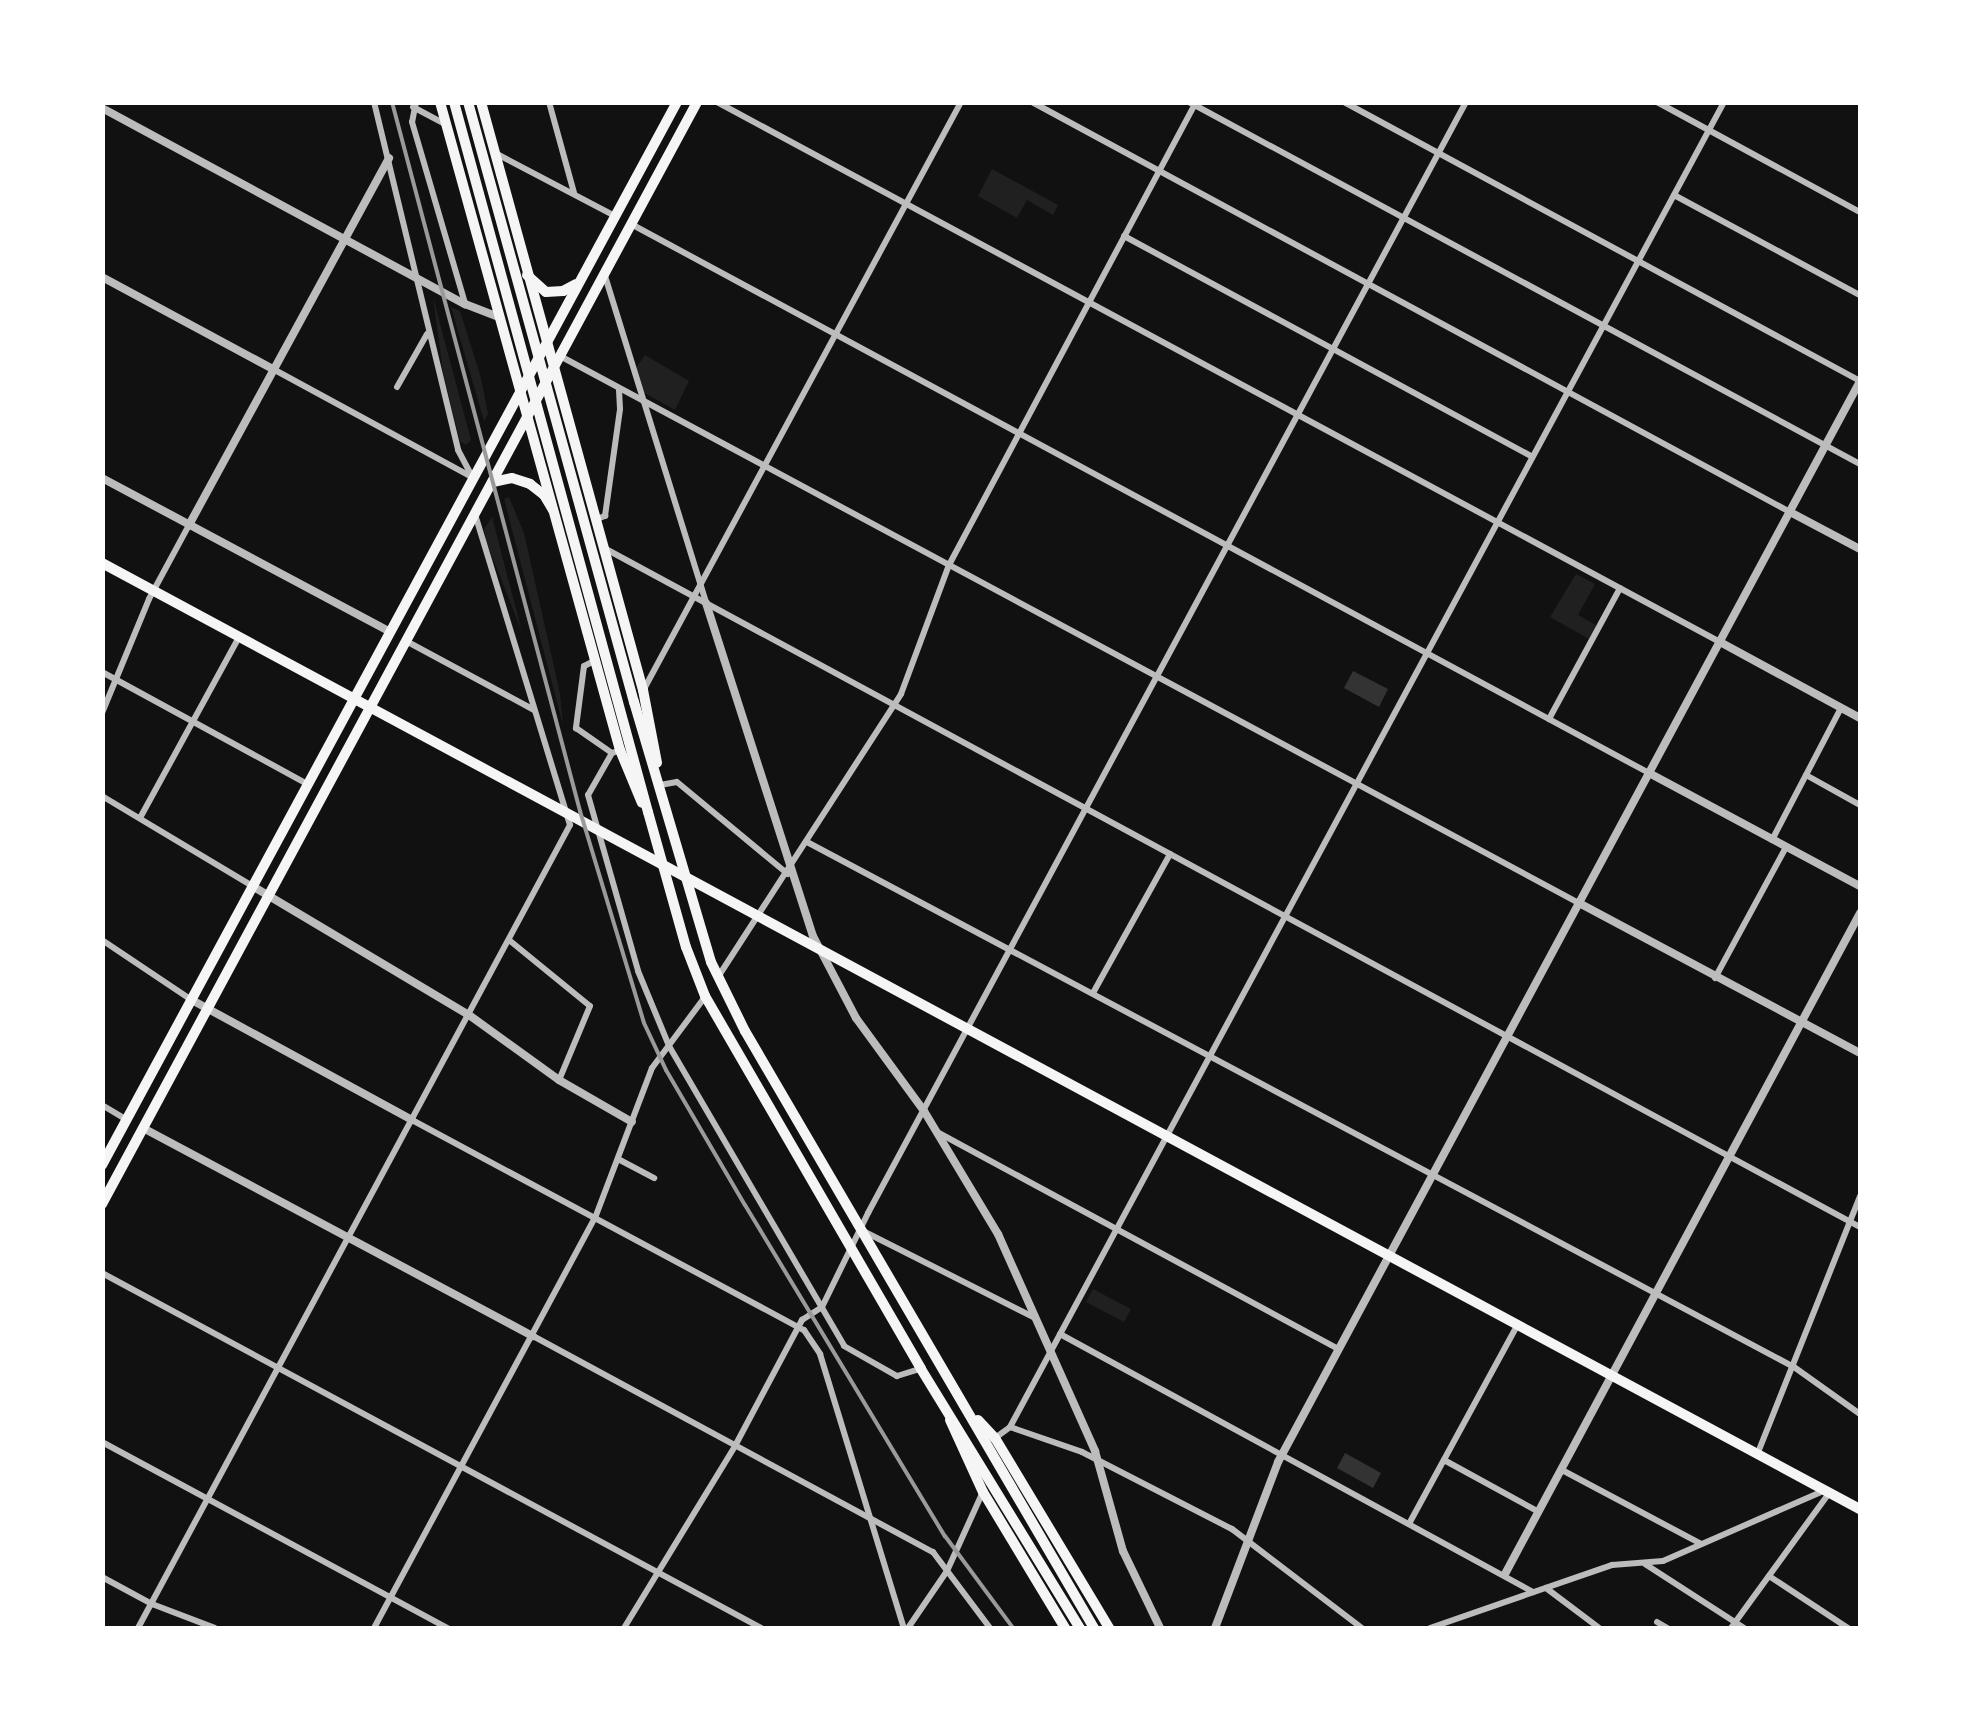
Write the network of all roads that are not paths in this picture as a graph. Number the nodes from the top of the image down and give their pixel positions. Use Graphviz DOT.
graph roads {
  1 [pos="374,102"];
  2 [pos="440,102"];
  3 [pos="454,102"];
  4 [pos="468,102"];
  5 [pos="481,102"];
  6 [pos="548,102"];
  7 [pos="676,102"];
  8 [pos="697,102"];
  9 [pos="717,102"];
  10 [pos="961,102"];
  11 [pos="1032,102"];
  12 [pos="1344,102"];
  13 [pos="1466,102"];
  14 [pos="1657,102"];
  15 [pos="1724,102"];
  16 [pos="1193,103"];
  17 [pos="415,105"];
  18 [pos="102,108"];
  19 [pos="447,126"];
  20 [pos="1709,130"];
  21 [pos="494,152"];
  22 [pos="1438,154"];
  23 [pos="388,158"];
  24 [pos="1159,171"];
  25 [pos="575,194"];
  26 [pos="1674,195"];
  27 [pos="906,204"];
  28 [pos="1860,212"];
  29 [pos="615,216"];
  30 [pos="1403,218"];
  31 [pos="631,224"];
  32 [pos="1124,236"];
  33 [pos="344,238"];
  34 [pos="1638,261"];
  35 [pos="527,275"];
  36 [pos="604,275"];
  37 [pos="102,277"];
  38 [pos="416,278"];
  39 [pos="578,283"];
  40 [pos="1369,285"];
  41 [pos="1860,295"];
  42 [pos="1089,303"];
  43 [pos="465,304"];
  44 [pos="535,306"];
  45 [pos="499,316"];
  46 [pos="1602,326"];
  47 [pos="428,333"];
  48 [pos="835,336"];
  49 [pos="546,344"];
  50 [pos="1334,350"];
  51 [pos="560,356"];
  52 [pos="273,369"];
  53 [pos="552,370"];
  54 [pos="1860,381"];
  55 [pos="396,387"];
  56 [pos="619,388"];
  57 [pos="1568,392"];
  58 [pos="520,393"];
  59 [pos="643,399"];
  60 [pos="1298,416"];
  61 [pos="527,419"];
  62 [pos="1018,434"];
  63 [pos="1826,446"];
  64 [pos="1532,457"];
  65 [pos="1860,464"];
  66 [pos="765,466"];
  67 [pos="102,478"];
  68 [pos="473,478"];
  69 [pos="492,483"];
  70 [pos="553,510"];
  71 [pos="1790,512"];
  72 [pos="474,515"];
  73 [pos="595,520"];
  74 [pos="1497,522"];
  75 [pos="189,525"];
  76 [pos="1228,547"];
  77 [pos="603,548"];
  78 [pos="1860,550"];
  79 [pos="102,563"];
  80 [pos="948,565"];
  81 [pos="700,583"];
  82 [pos="1620,588"];
  83 [pos="154,591"];
  84 [pos="694,597"];
  85 [pos="706,604"];
  86 [pos="390,632"];
  87 [pos="239,637"];
  88 [pos="406,640"];
  89 [pos="1720,642"];
  90 [pos="1427,653"];
  91 [pos="595,660"];
  92 [pos="102,672"];
  93 [pos="1158,677"];
  94 [pos="116,680"];
  95 [pos="643,690"];
  96 [pos="354,699"];
  97 [pos="894,706"];
  98 [pos="369,708"];
  99 [pos="1841,708"];
  100 [pos="535,710"];
  101 [pos="102,713"];
  102 [pos="1860,718"];
  103 [pos="1549,719"];
  104 [pos="193,722"];
  105 [pos="616,752"];
  106 [pos="1649,774"];
  107 [pos="1806,775"];
  108 [pos="308,784"];
  109 [pos="1356,784"];
  110 [pos="660,785"];
  111 [pos="102,796"];
  112 [pos="1860,805"];
  113 [pos="1086,809"];
  114 [pos="648,812"];
  115 [pos="566,813"];
  116 [pos="140,818"];
  117 [pos="598,830"];
  118 [pos="1772,840"];
  119 [pos="807,842"];
  120 [pos="1786,848"];
  121 [pos="1170,854"];
  122 [pos="662,864"];
  123 [pos="790,869"];
  124 [pos="686,878"];
  125 [pos="254,886"];
  126 [pos="1860,886"];
  127 [pos="268,896"];
  128 [pos="1579,904"];
  129 [pos="1860,914"];
  130 [pos="1284,916"];
  131 [pos="759,917"];
  132 [pos="102,940"];
  133 [pos="509,940"];
  134 [pos="822,950"];
  135 [pos="1010,950"];
  136 [pos="718,977"];
  137 [pos="1715,978"];
  138 [pos="1093,994"];
  139 [pos="706,996"];
  140 [pos="190,999"];
  141 [pos="205,1008"];
  142 [pos="468,1015"];
  143 [pos="1801,1024"];
  144 [pos="968,1029"];
  145 [pos="1507,1036"];
  146 [pos="669,1046"];
  147 [pos="1860,1053"];
  148 [pos="1210,1056"];
  149 [pos="558,1080"];
  150 [pos="102,1106"];
  151 [pos="924,1110"];
  152 [pos="127,1120"];
  153 [pos="412,1120"];
  154 [pos="632,1122"];
  155 [pos="143,1128"];
  156 [pos="936,1131"];
  157 [pos="1166,1135"];
  158 [pos="1729,1157"];
  159 [pos="618,1159"];
  160 [pos="102,1165"];
  161 [pos="1432,1176"];
  162 [pos="654,1178"];
  163 [pos="1860,1196"];
  164 [pos="102,1204"];
  165 [pos="595,1218"];
  166 [pos="1850,1222"];
  167 [pos="1860,1227"];
  168 [pos="1116,1228"];
  169 [pos="862,1230"];
  170 [pos="349,1238"];
  171 [pos="852,1250"];
  172 [pos="1389,1256"];
  173 [pos="102,1273"];
  174 [pos="1656,1294"];
  175 [pos="822,1307"];
  176 [pos="1038,1320"];
  177 [pos="1517,1325"];
  178 [pos="798,1327"];
  179 [pos="1060,1334"];
  180 [pos="532,1336"];
  181 [pos="1338,1348"];
  182 [pos="1051,1350"];
  183 [pos="1794,1366"];
  184 [pos="279,1368"];
  185 [pos="921,1369"];
  186 [pos="1612,1376"];
  187 [pos="961,1400"];
  188 [pos="947,1408"];
  189 [pos="1860,1414"];
  190 [pos="1010,1427"];
  191 [pos="995,1438"];
  192 [pos="102,1442"];
  193 [pos="734,1446"];
  194 [pos="1282,1454"];
  195 [pos="1758,1455"];
  196 [pos="1096,1459"];
  197 [pos="1444,1460"];
  198 [pos="461,1467"];
  199 [pos="1562,1470"];
  200 [pos="984,1492"];
  201 [pos="1827,1492"];
  202 [pos="206,1499"];
  203 [pos="1860,1509"];
  204 [pos="1539,1512"];
  205 [pos="873,1520"];
  206 [pos="1410,1522"];
  207 [pos="1248,1539"];
  208 [pos="1700,1544"];
  209 [pos="1643,1562"];
  210 [pos="947,1571"];
  211 [pos="658,1572"];
  212 [pos="1505,1574"];
  213 [pos="1769,1576"];
  214 [pos="102,1577"];
  215 [pos="1546,1588"];
  216 [pos="1533,1592"];
  217 [pos="390,1598"];
  218 [pos="152,1604"];
  219 [pos="1657,1622"];
  220 [pos="1733,1626"];
  221 [pos="138,1628"];
  222 [pos="215,1628"];
  223 [pos="374,1628"];
  224 [pos="448,1628"];
  225 [pos="624,1628"];
  226 [pos="762,1628"];
  227 [pos="906,1628"];
  228 [pos="990,1628"];
  229 [pos="1065,1628"];
  230 [pos="1080,1628"];
  231 [pos="1094,1628"];
  232 [pos="1109,1628"];
  233 [pos="1160,1628"];
  234 [pos="1216,1628"];
  235 [pos="1362,1628"];
  236 [pos="1430,1628"];
  237 [pos="1599,1628"];
  238 [pos="1666,1628"];
  239 [pos="1744,1628"];
  240 [pos="1848,1628"];
  1 -- 23 [label="street"];
  2 -- 19 [label="main road"];
  3 -- 114 [label="main road"];
  4 -- 110 [label="main road"];
  5 -- 21 [label="main road"];
  6 -- 25 [label="street"];
  7 -- 29 [label="main road"];
  8 -- 31 [label="main road"];
  9 -- 27 [label="street"];
  10 -- 27 [label="street"];
  11 -- 24 [label="street"];
  12 -- 22 [label="street"];
  13 -- 22 [label="street"];
  14 -- 20 [label="street"];
  15 -- 20 [label="street"];
  16 -- 24 [label="street"];
  16 -- 30 [label="street"];
  17 -- 19 [label="street"];
  17 -- 43 [label="street"];
  18 -- 33 [label="street"];
  19 -- 45 [label="main road"];
  20 -- 26 [label="street"];
  20 -- 28 [label="street"];
  21 -- 25 [label="street"];
  21 -- 35 [label="main road"];
  22 -- 30 [label="street"];
  22 -- 34 [label="street"];
  23 -- 33 [label="street"];
  23 -- 38 [label="street"];
  24 -- 32 [label="street"];
  24 -- 40 [label="street"];
  25 -- 29 [label="street"];
  26 -- 34 [label="street"];
  26 -- 41 [label="street"];
  27 -- 42 [label="street"];
  27 -- 48 [label="street"];
  29 -- 39 [label="main road"];
  30 -- 40 [label="street"];
  30 -- 46 [label="street"];
  31 -- 36 [label="main road"];
  31 -- 48 [label="street"];
  32 -- 42 [label="street"];
  32 -- 50 [label="street"];
  33 -- 38 [label="street"];
  33 -- 52 [label="street"];
  34 -- 46 [label="street"];
  34 -- 54 [label="street"];
  35 -- 39 [label="main road"];
  35 -- 44 [label="main road"];
  36 -- 51 [label="main road"];
  36 -- 59 [label="street"];
  37 -- 52 [label="street"];
  38 -- 43 [label="street"];
  38 -- 47 [label="street"];
  39 -- 49 [label="main road"];
  40 -- 50 [label="street"];
  40 -- 57 [label="street"];
  42 -- 60 [label="street"];
  42 -- 62 [label="street"];
  43 -- 45 [label="street"];
  44 -- 45 [label="street"];
  44 -- 49 [label="main road"];
  45 -- 58 [label="main road"];
  46 -- 57 [label="street"];
  46 -- 63 [label="street"];
  47 -- 55 [label="street"];
  47 -- 68 [label="street"];
  48 -- 62 [label="street"];
  48 -- 66 [label="street"];
  49 -- 53 [label="main road"];
  49 -- 58 [label="main road"];
  50 -- 60 [label="street"];
  50 -- 64 [label="street"];
  51 -- 53 [label="main road"];
  51 -- 56 [label="street"];
  52 -- 68 [label="street"];
  52 -- 75 [label="street"];
  53 -- 61 [label="main road"];
  53 -- 73 [label="main road"];
  54 -- 63 [label="street"];
  56 -- 59 [label="street"];
  56 -- 73 [label="street"];
  57 -- 64 [label="street"];
  57 -- 71 [label="street"];
  58 -- 61 [label="main road"];
  58 -- 68 [label="main road"];
  59 -- 66 [label="street"];
  59 -- 81 [label="street"];
  60 -- 74 [label="street"];
  60 -- 76 [label="street"];
  61 -- 69 [label="main road"];
  61 -- 70 [label="main road"];
  62 -- 76 [label="street"];
  62 -- 80 [label="street"];
  63 -- 65 [label="street"];
  63 -- 71 [label="street"];
  64 -- 74 [label="street"];
  66 -- 80 [label="street"];
  66 -- 81 [label="street"];
  67 -- 75 [label="street"];
  68 -- 86 [label="main road"];
  69 -- 70 [label="main road"];
  69 -- 72 [label="main road"];
  70 -- 91 [label="main road"];
  71 -- 78 [label="street"];
  71 -- 89 [label="street"];
  72 -- 88 [label="main road"];
  72 -- 100 [label="street"];
  73 -- 77 [label="main road"];
  74 -- 82 [label="street"];
  74 -- 90 [label="street"];
  75 -- 83 [label="street"];
  75 -- 86 [label="street"];
  76 -- 90 [label="street"];
  76 -- 93 [label="street"];
  77 -- 84 [label="street"];
  77 -- 95 [label="main road"];
  79 -- 83 [label="main road"];
  80 -- 93 [label="street"];
  80 -- 97 [label="street"];
  81 -- 84 [label="street"];
  81 -- 85 [label="street"];
  82 -- 89 [label="street"];
  82 -- 103 [label="street"];
  83 -- 87 [label="main road"];
  83 -- 94 [label="street"];
  84 -- 85 [label="street"];
  84 -- 95 [label="street"];
  85 -- 97 [label="street"];
  85 -- 123 [label="street"];
  86 -- 96 [label="main road"];
  87 -- 96 [label="main road"];
  87 -- 104 [label="street"];
  88 -- 98 [label="main road"];
  88 -- 100 [label="street"];
  89 -- 99 [label="street"];
  89 -- 106 [label="street"];
  90 -- 103 [label="street"];
  90 -- 109 [label="street"];
  91 -- 105 [label="main road"];
  91 -- 105 [label="street"];
  92 -- 94 [label="street"];
  93 -- 109 [label="street"];
  93 -- 113 [label="street"];
  94 -- 101 [label="street"];
  94 -- 104 [label="street"];
  95 -- 110 [label="main road"];
  96 -- 98 [label="main road"];
  96 -- 108 [label="main road"];
  97 -- 113 [label="street"];
  97 -- 119 [label="street"];
  98 -- 115 [label="main road"];
  98 -- 127 [label="main road"];
  99 -- 102 [label="street"];
  99 -- 107 [label="street"];
  100 -- 115 [label="street"];
  103 -- 106 [label="street"];
  104 -- 108 [label="street"];
  104 -- 116 [label="street"];
  105 -- 114 [label="main road"];
  105 -- 117 [label="street"];
  106 -- 118 [label="street"];
  106 -- 128 [label="street"];
  107 -- 112 [label="street"];
  107 -- 118 [label="street"];
  108 -- 125 [label="main road"];
  109 -- 128 [label="street"];
  109 -- 130 [label="street"];
  110 -- 123 [label="street"];
  110 -- 124 [label="main road"];
  111 -- 116 [label="street"];
  113 -- 121 [label="street"];
  113 -- 135 [label="street"];
  114 -- 122 [label="main road"];
  115 -- 117 [label="main road"];
  115 -- 133 [label="street"];
  116 -- 125 [label="street"];
  117 -- 122 [label="main road"];
  117 -- 146 [label="street"];
  118 -- 120 [label="street"];
  119 -- 123 [label="street"];
  119 -- 135 [label="street"];
  120 -- 126 [label="street"];
  120 -- 137 [label="street"];
  121 -- 130 [label="street"];
  121 -- 138 [label="street"];
  122 -- 124 [label="main road"];
  122 -- 139 [label="main road"];
  123 -- 131 [label="street"];
  123 -- 134 [label="street"];
  124 -- 131 [label="main road"];
  124 -- 136 [label="main road"];
  125 -- 127 [label="street"];
  125 -- 140 [label="main road"];
  127 -- 141 [label="main road"];
  127 -- 142 [label="street"];
  128 -- 137 [label="street"];
  128 -- 145 [label="street"];
  129 -- 143 [label="street"];
  130 -- 145 [label="street"];
  130 -- 148 [label="street"];
  131 -- 134 [label="main road"];
  131 -- 136 [label="street"];
  132 -- 140 [label="street"];
  133 -- 142 [label="street"];
  133 -- 149 [label="street"];
  134 -- 144 [label="main road"];
  134 -- 151 [label="street"];
  135 -- 138 [label="street"];
  135 -- 144 [label="street"];
  136 -- 169 [label="main road"];
  137 -- 143 [label="street"];
  138 -- 148 [label="street"];
  139 -- 146 [label="street"];
  139 -- 171 [label="main road"];
  140 -- 141 [label="street"];
  140 -- 152 [label="main road"];
  141 -- 153 [label="street"];
  141 -- 155 [label="main road"];
  142 -- 149 [label="street"];
  142 -- 153 [label="street"];
  143 -- 147 [label="street"];
  143 -- 158 [label="street"];
  144 -- 151 [label="street"];
  144 -- 157 [label="main road"];
  145 -- 158 [label="street"];
  145 -- 161 [label="street"];
  146 -- 154 [label="street"];
  146 -- 175 [label="street"];
  148 -- 157 [label="street"];
  148 -- 161 [label="street"];
  149 -- 154 [label="street"];
  150 -- 152 [label="street"];
  151 -- 156 [label="street"];
  151 -- 169 [label="street"];
  152 -- 160 [label="main road"];
  153 -- 165 [label="street"];
  153 -- 170 [label="street"];
  154 -- 159 [label="street"];
  155 -- 164 [label="main road"];
  155 -- 170 [label="street"];
  156 -- 168 [label="street"];
  156 -- 176 [label="street"];
  157 -- 168 [label="street"];
  157 -- 172 [label="main road"];
  158 -- 166 [label="street"];
  158 -- 174 [label="street"];
  159 -- 162 [label="street"];
  159 -- 165 [label="street"];
  161 -- 172 [label="street"];
  161 -- 174 [label="street"];
  163 -- 166 [label="street"];
  165 -- 178 [label="street"];
  165 -- 180 [label="street"];
  166 -- 167 [label="street"];
  166 -- 183 [label="street"];
  168 -- 179 [label="street"];
  168 -- 181 [label="street"];
  169 -- 171 [label="street"];
  169 -- 176 [label="street"];
  169 -- 187 [label="main road"];
  170 -- 180 [label="street"];
  170 -- 184 [label="street"];
  171 -- 175 [label="street"];
  171 -- 185 [label="main road"];
  172 -- 177 [label="main road"];
  172 -- 181 [label="street"];
  173 -- 184 [label="street"];
  174 -- 183 [label="street"];
  174 -- 186 [label="street"];
  175 -- 178 [label="street"];
  175 -- 185 [label="street"];
  176 -- 182 [label="street"];
  177 -- 186 [label="main road"];
  177 -- 197 [label="street"];
  178 -- 193 [label="street"];
  178 -- 205 [label="street"];
  179 -- 182 [label="street"];
  179 -- 194 [label="street"];
  180 -- 193 [label="street"];
  180 -- 198 [label="street"];
  181 -- 194 [label="street"];
  182 -- 190 [label="street"];
  182 -- 196 [label="street"];
  183 -- 189 [label="street"];
  183 -- 195 [label="street"];
  184 -- 198 [label="street"];
  184 -- 202 [label="street"];
  185 -- 188 [label="main road"];
  186 -- 195 [label="main road"];
  186 -- 199 [label="street"];
  187 -- 191 [label="main road"];
  187 -- 231 [label="main road"];
  188 -- 200 [label="main road"];
  188 -- 230 [label="main road"];
  190 -- 191 [label="street"];
  190 -- 196 [label="street"];
  191 -- 232 [label="main road"];
  192 -- 202 [label="street"];
  193 -- 205 [label="street"];
  193 -- 211 [label="street"];
  194 -- 206 [label="street"];
  194 -- 207 [label="street"];
  195 -- 201 [label="main road"];
  196 -- 207 [label="street"];
  196 -- 233 [label="street"];
  197 -- 204 [label="street"];
  197 -- 206 [label="street"];
  198 -- 211 [label="street"];
  198 -- 217 [label="street"];
  199 -- 204 [label="street"];
  199 -- 208 [label="street"];
  200 -- 210 [label="street"];
  200 -- 229 [label="main road"];
  201 -- 203 [label="main road"];
  201 -- 208 [label="street"];
  201 -- 213 [label="street"];
  202 -- 217 [label="street"];
  202 -- 218 [label="street"];
  204 -- 212 [label="street"];
  205 -- 210 [label="street"];
  205 -- 227 [label="street"];
  206 -- 212 [label="street"];
  207 -- 234 [label="street"];
  207 -- 235 [label="street"];
  208 -- 209 [label="street"];
  209 -- 215 [label="street"];
  209 -- 220 [label="street"];
  210 -- 227 [label="street"];
  210 -- 228 [label="street"];
  211 -- 225 [label="street"];
  211 -- 226 [label="street"];
  212 -- 216 [label="street"];
  213 -- 220 [label="street"];
  213 -- 240 [label="street"];
  214 -- 218 [label="street"];
  215 -- 216 [label="street"];
  215 -- 237 [label="street"];
  216 -- 236 [label="street"];
  217 -- 223 [label="street"];
  217 -- 224 [label="street"];
  218 -- 221 [label="street"];
  218 -- 222 [label="street"];
  219 -- 238 [label="street"];
  220 -- 239 [label="street"];
}
